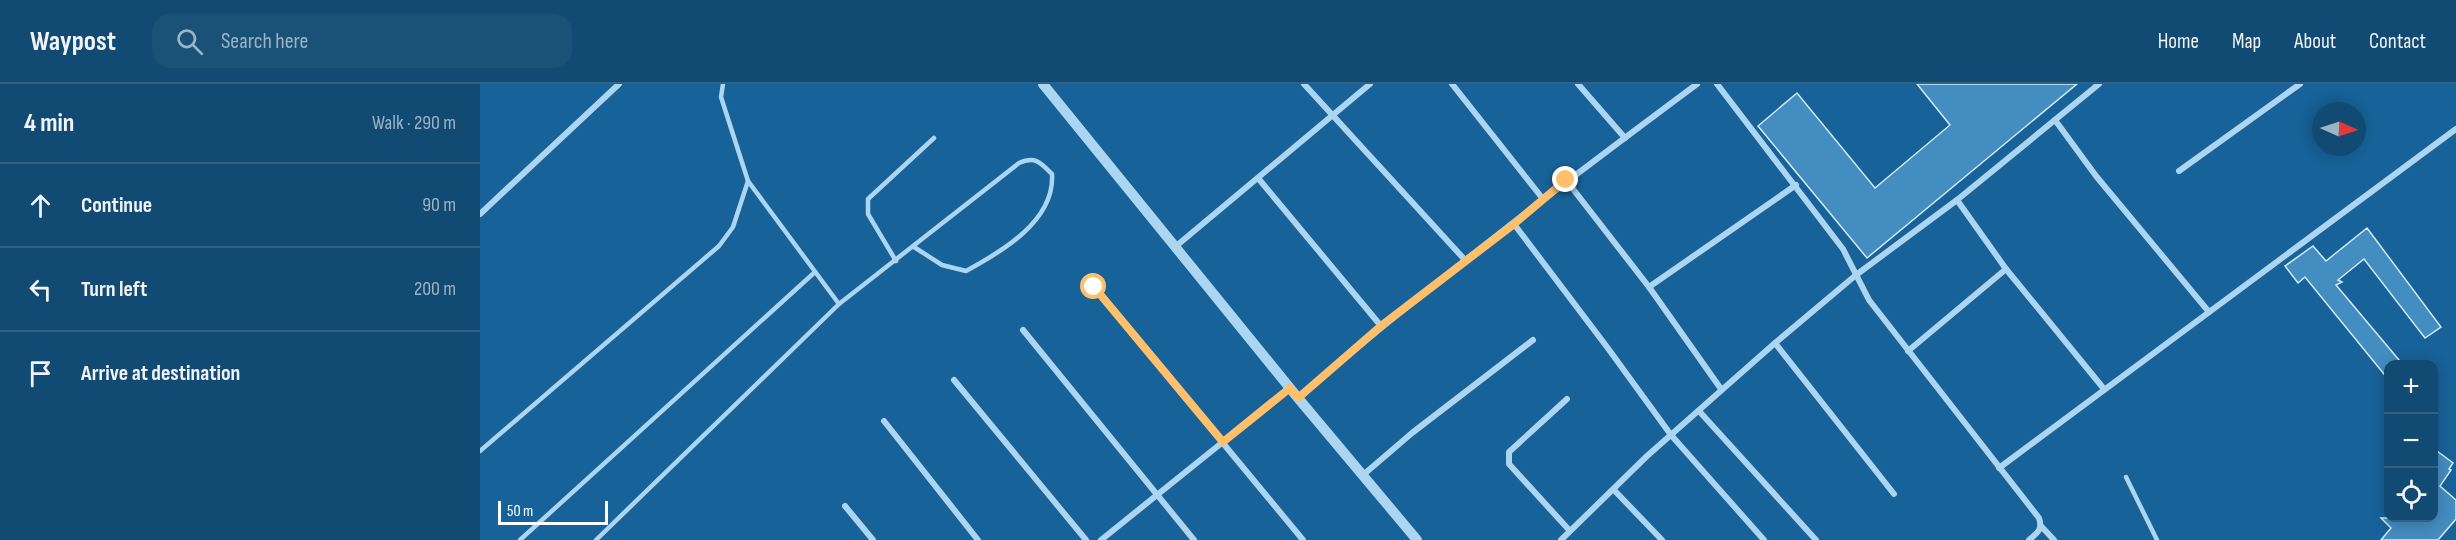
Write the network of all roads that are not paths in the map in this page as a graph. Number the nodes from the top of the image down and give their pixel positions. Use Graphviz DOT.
graph roads {
  1 [pos="619,84"];
  2 [pos="723,84"];
  3 [pos="1043,84"];
  4 [pos="1304,84"];
  5 [pos="1370,84"];
  6 [pos="1452,84"];
  7 [pos="1578,84"];
  8 [pos="1697,84"];
  9 [pos="1717,84"];
  10 [pos="2099,84"];
  11 [pos="2300,84"];
  12 [pos="1332,113"];
  13 [pos="2055,120"];
  14 [pos="2456,129"];
  15 [pos="934,138"];
  16 [pos="1624,138"];
  17 [pos="2179,171"];
  18 [pos="1258,178"];
  19 [pos="1566,180"];
  20 [pos="748,181"];
  21 [pos="1796,185"];
  22 [pos="1543,200"];
  23 [pos="1957,200"];
  24 [pos="480,214"];
  25 [pos="1514,224"];
  26 [pos="914,247"];
  27 [pos="1175,247"];
  28 [pos="1465,260"];
  29 [pos="896,261"];
  30 [pos="2006,269"];
  31 [pos="815,272"];
  32 [pos="1856,275"];
  33 [pos="1094,287"];
  34 [pos="1648,287"];
  35 [pos="839,304"];
  36 [pos="2209,312"];
  37 [pos="1381,326"];
  38 [pos="1023,330"];
  39 [pos="1533,340"];
  40 [pos="1775,343"];
  41 [pos="1908,351"];
  42 [pos="954,380"];
  43 [pos="1290,388"];
  44 [pos="1721,389"];
  45 [pos="2104,389"];
  46 [pos="1298,398"];
  47 [pos="1567,399"];
  48 [pos="1699,411"];
  49 [pos="884,421"];
  50 [pos="1671,435"];
  51 [pos="1223,442"];
  52 [pos="480,451"];
  53 [pos="2000,468"];
  54 [pos="1362,476"];
  55 [pos="2126,477"];
  56 [pos="1614,489"];
  57 [pos="1158,494"];
  58 [pos="1894,494"];
  59 [pos="845,506"];
  60 [pos="2041,526"];
  61 [pos="1570,531"];
  62 [pos="520,540"];
  63 [pos="596,540"];
  64 [pos="873,540"];
  65 [pos="978,540"];
  66 [pos="1086,540"];
  67 [pos="1101,540"];
  68 [pos="1194,540"];
  69 [pos="1303,540"];
  70 [pos="1417,540"];
  71 [pos="1561,540"];
  72 [pos="1662,540"];
  73 [pos="1764,540"];
  74 [pos="1816,540"];
  75 [pos="2029,540"];
  76 [pos="2054,540"];
  77 [pos="2157,540"];
  1 -- 24 [label="street"];
  2 -- 20 [label="lane"];
  3 -- 27 [label="street"];
  4 -- 12 [label="street"];
  5 -- 12 [label="street"];
  6 -- 22 [label="street"];
  7 -- 16 [label="street"];
  8 -- 16 [label="street"];
  9 -- 21 [label="street"];
  10 -- 13 [label="street"];
  11 -- 17 [label="street"];
  12 -- 18 [label="street"];
  12 -- 28 [label="street"];
  13 -- 23 [label="street"];
  13 -- 36 [label="street"];
  14 -- 36 [label="street"];
  15 -- 29 [label="lane"];
  16 -- 19 [label="street"];
  18 -- 27 [label="street"];
  18 -- 37 [label="street"];
  19 -- 22 [label="street"];
  19 -- 34 [label="street"];
  20 -- 31 [label="lane"];
  20 -- 52 [label="lane"];
  21 -- 32 [label="street"];
  21 -- 34 [label="street"];
  22 -- 25 [label="street"];
  23 -- 30 [label="street"];
  23 -- 32 [label="street"];
  25 -- 28 [label="street"];
  25 -- 50 [label="street"];
  26 -- 26 [label="lane"];
  26 -- 29 [label="lane"];
  27 -- 43 [label="street"];
  28 -- 37 [label="street"];
  29 -- 35 [label="lane"];
  30 -- 41 [label="street"];
  30 -- 45 [label="street"];
  31 -- 35 [label="lane"];
  31 -- 62 [label="lane"];
  32 -- 40 [label="street"];
  32 -- 41 [label="street"];
  33 -- 51 [label="street"];
  34 -- 44 [label="street"];
  35 -- 63 [label="lane"];
  36 -- 45 [label="street"];
  37 -- 46 [label="street"];
  38 -- 57 [label="street"];
  39 -- 54 [label="street"];
  40 -- 44 [label="street"];
  40 -- 58 [label="street"];
  41 -- 53 [label="street"];
  42 -- 66 [label="street"];
  43 -- 46 [label="street"];
  43 -- 51 [label="street"];
  44 -- 48 [label="street"];
  45 -- 53 [label="street"];
  46 -- 54 [label="street"];
  47 -- 61 [label="street"];
  48 -- 50 [label="street"];
  48 -- 74 [label="street"];
  49 -- 65 [label="street"];
  50 -- 56 [label="street"];
  50 -- 73 [label="street"];
  51 -- 57 [label="street"];
  51 -- 69 [label="street"];
  53 -- 60 [label="street"];
  54 -- 70 [label="street"];
  55 -- 77 [label="lane"];
  56 -- 61 [label="street"];
  56 -- 72 [label="street"];
  57 -- 67 [label="street"];
  57 -- 68 [label="street"];
  59 -- 64 [label="street"];
  60 -- 75 [label="street"];
  60 -- 76 [label="street"];
  61 -- 71 [label="street"];
}
